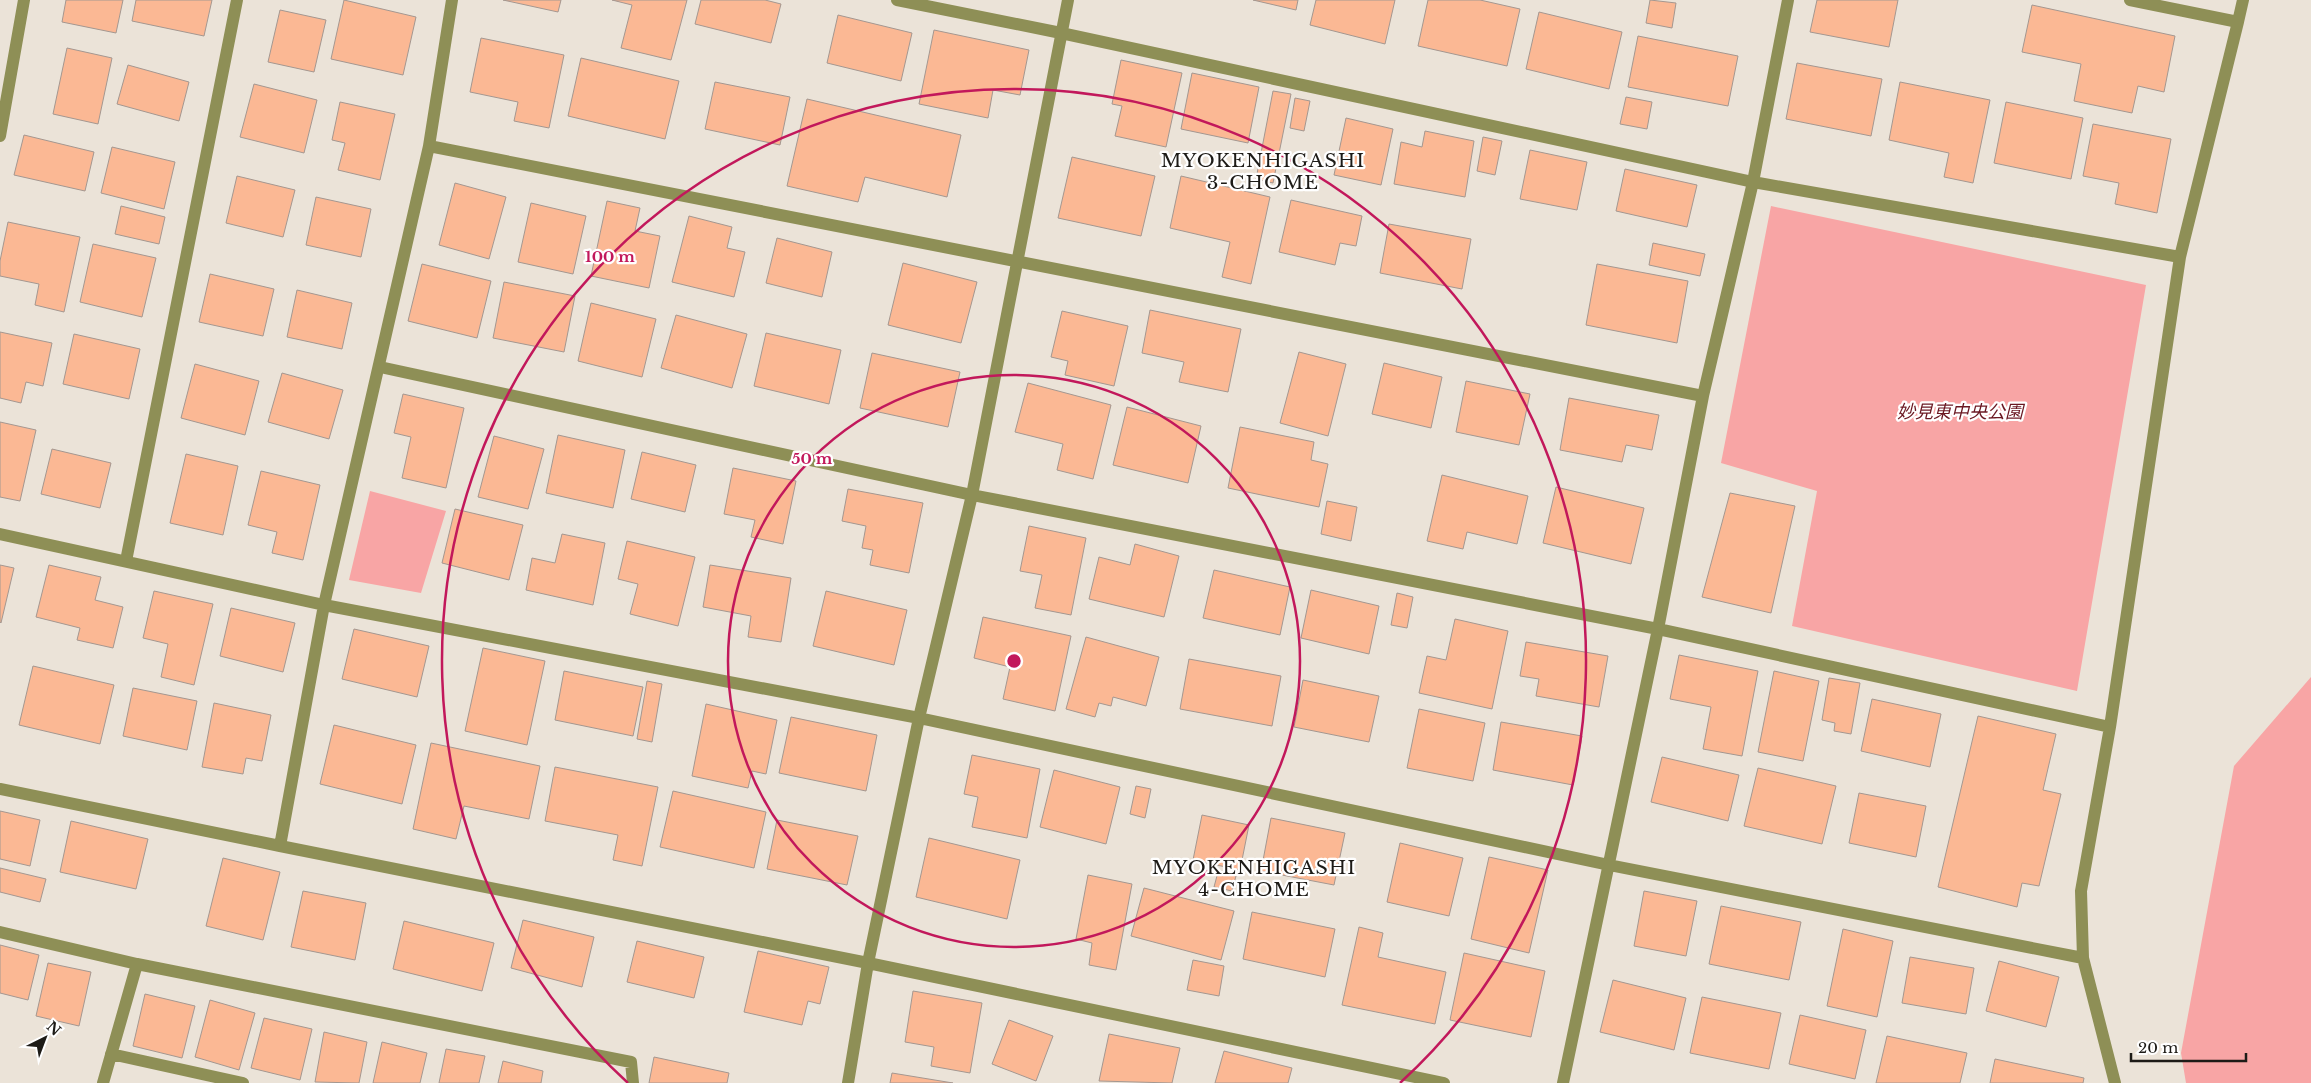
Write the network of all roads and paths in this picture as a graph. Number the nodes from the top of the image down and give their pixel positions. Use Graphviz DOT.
graph roads {
  1 [pos="24,0"];
  2 [pos="237,0"];
  3 [pos="452,0"];
  4 [pos="897,0"];
  5 [pos="1068,0"];
  6 [pos="1788,0"];
  7 [pos="2130,0"];
  8 [pos="2242,0"];
  9 [pos="2238,22"];
  10 [pos="1061,32"];
  11 [pos="0,136"];
  12 [pos="429,146"];
  13 [pos="1753,182"];
  14 [pos="2180,257"];
  15 [pos="1016,261"];
  16 [pos="380,367"];
  17 [pos="1703,396"];
  18 [pos="972,495"];
  19 [pos="0,534"];
  20 [pos="126,561"];
  21 [pos="324,605"];
  22 [pos="1658,629"];
  23 [pos="919,718"];
  24 [pos="2110,727"];
  25 [pos="0,789"];
  26 [pos="280,846"];
  27 [pos="1609,865"];
  28 [pos="0,932"];
  29 [pos="2083,958"];
  30 [pos="868,963"];
  31 [pos="137,964"];
  32 [pos="111,1054"];
  33 [pos="103,1083"];
  34 [pos="243,1083"];
  35 [pos="632,1083"];
  36 [pos="848,1083"];
  37 [pos="1444,1083"];
  38 [pos="1563,1083"];
  39 [pos="2115,1083"];
  1 -- 11 [label="street"];
  2 -- 20 [label="street"];
  3 -- 12 [label="street"];
  4 -- 10 [label="street"];
  5 -- 10 [label="street"];
  6 -- 13 [label="street"];
  7 -- 9 [label="street"];
  8 -- 9 [label="street"];
  9 -- 14 [label="street"];
  10 -- 13 [label="street"];
  10 -- 15 [label="street"];
  12 -- 15 [label="street"];
  12 -- 16 [label="street"];
  13 -- 14 [label="street"];
  13 -- 17 [label="street"];
  14 -- 24 [label="street"];
  15 -- 17 [label="street"];
  15 -- 18 [label="street"];
  16 -- 18 [label="street"];
  16 -- 21 [label="street"];
  17 -- 22 [label="street"];
  18 -- 22 [label="street"];
  18 -- 23 [label="street"];
  19 -- 20 [label="street"];
  20 -- 21 [label="street"];
  21 -- 23 [label="street"];
  21 -- 26 [label="street"];
  22 -- 24 [label="street"];
  22 -- 27 [label="street"];
  23 -- 27 [label="street"];
  23 -- 30 [label="street"];
  24 -- 29 [label="street"];
  25 -- 26 [label="street"];
  26 -- 30 [label="street"];
  27 -- 29 [label="street"];
  27 -- 38 [label="street"];
  28 -- 31 [label="street"];
  29 -- 39 [label="street"];
  30 -- 36 [label="street"];
  30 -- 37 [label="street"];
  31 -- 32 [label="street"];
  31 -- 35 [label="street"];
  32 -- 33 [label="street"];
  32 -- 34 [label="street"];
}
